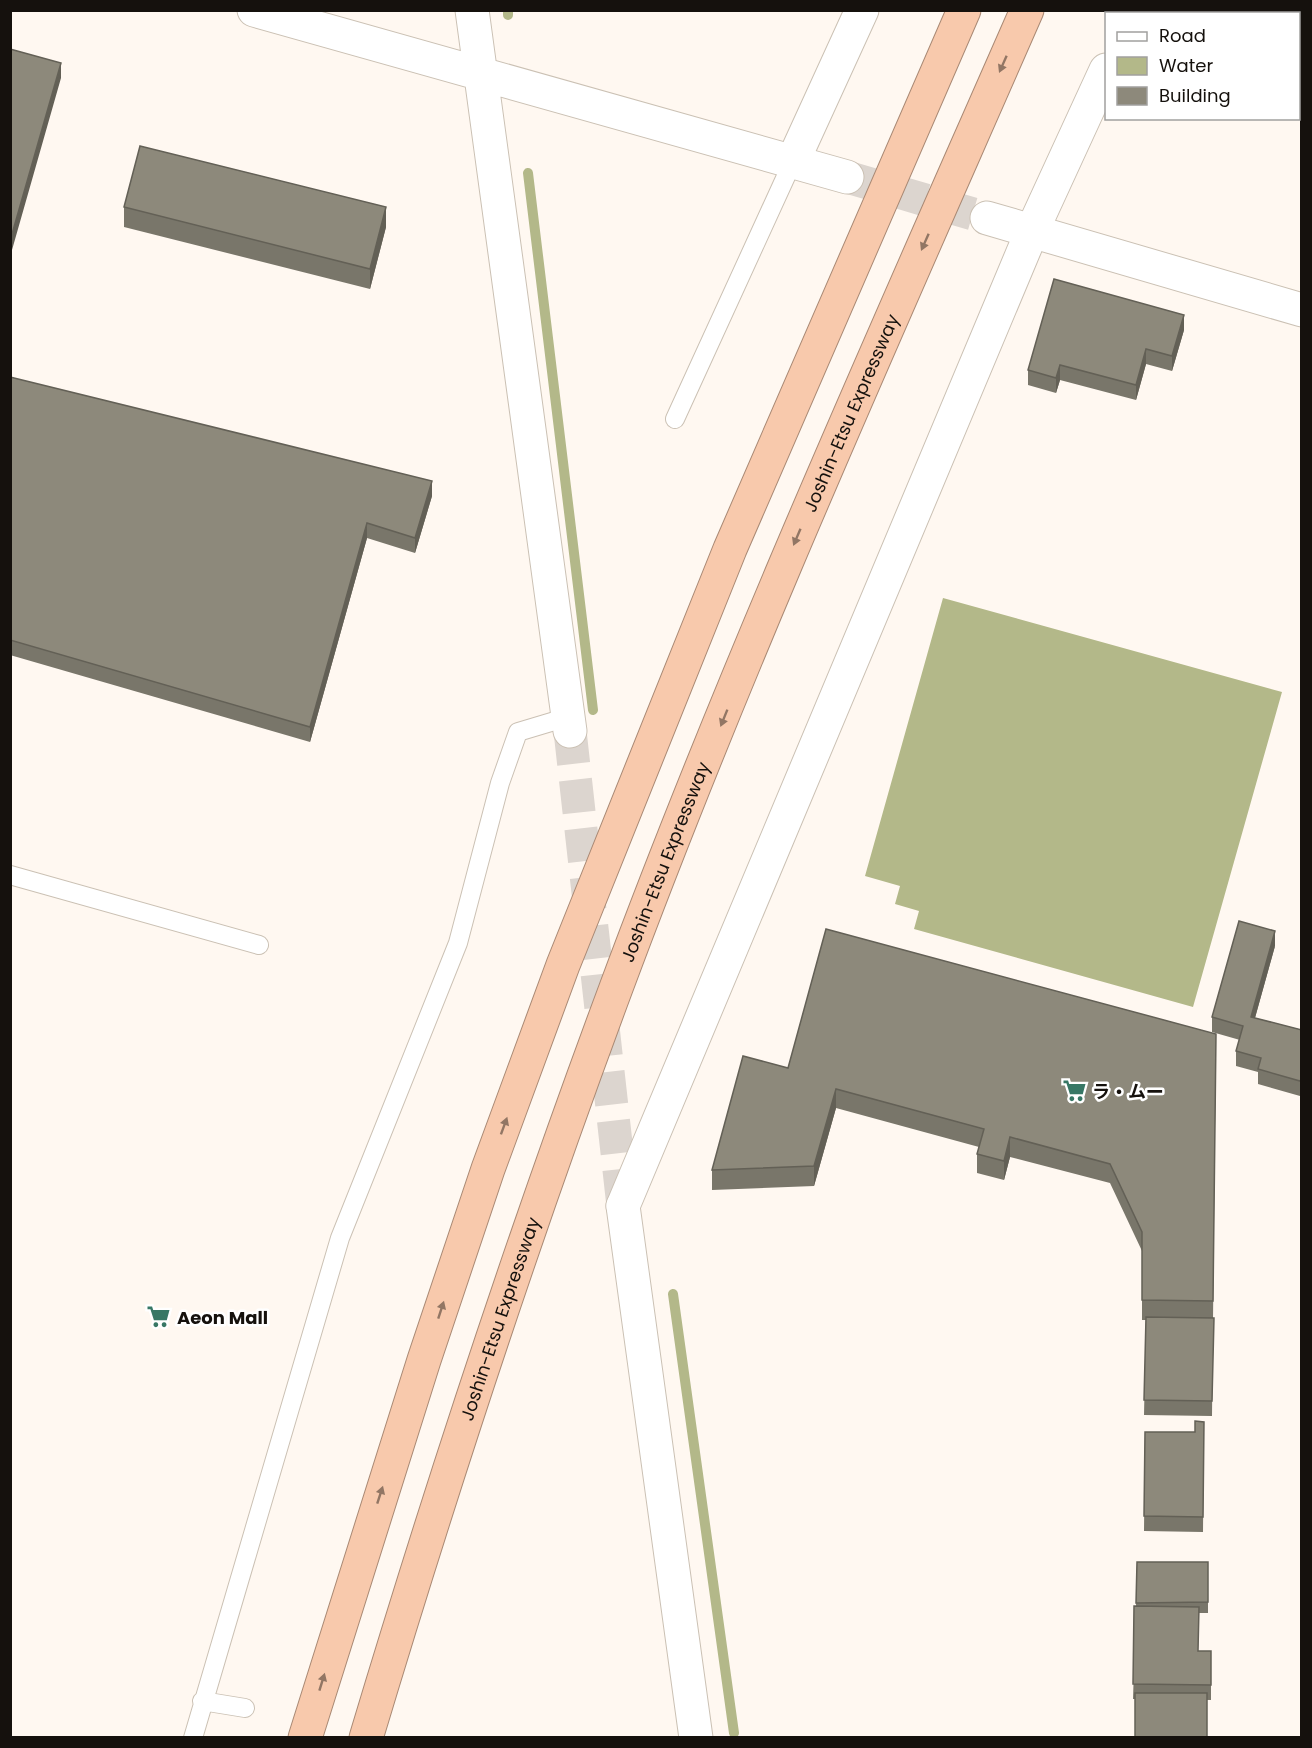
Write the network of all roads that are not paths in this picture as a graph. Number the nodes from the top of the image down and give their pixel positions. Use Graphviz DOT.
graph roads {
  1 [pos="254,10"];
  2 [pos="472,10"];
  3 [pos="862,10"];
  4 [pos="964,10"];
  5 [pos="1027,10"];
  6 [pos="479,74"];
  7 [pos="1105,74"];
  8 [pos="794,161"];
  9 [pos="847,177"];
  10 [pos="987,218"];
  11 [pos="1032,231"];
  12 [pos="1302,310"];
  13 [pos="675,420"];
  14 [pos="569,724"];
  15 [pos="10,875"];
  16 [pos="259,945"];
  17 [pos="202,1701"];
  18 [pos="245,1708"];
  19 [pos="193,1737"];
  20 [pos="305,1737"];
  21 [pos="366,1737"];
  22 [pos="696,1737"];
  1 -- 6 [label="street"];
  2 -- 6 [label="street"];
  3 -- 8 [label="street"];
  20 -- 4 [label="highway, one-way"];
  5 -- 21 [label="highway, Joshin-Etsu Expressway, one-way"];
  6 -- 8 [label="street"];
  6 -- 14 [label="street"];
  7 -- 11 [label="street"];
  8 -- 9 [label="street"];
  8 -- 13 [label="lane"];
  10 -- 11 [label="street"];
  11 -- 12 [label="street"];
  11 -- 22 [label="street"];
  14 -- 17 [label="lane"];
  15 -- 16 [label="lane"];
  17 -- 18 [label="lane"];
  17 -- 19 [label="lane"];
}
